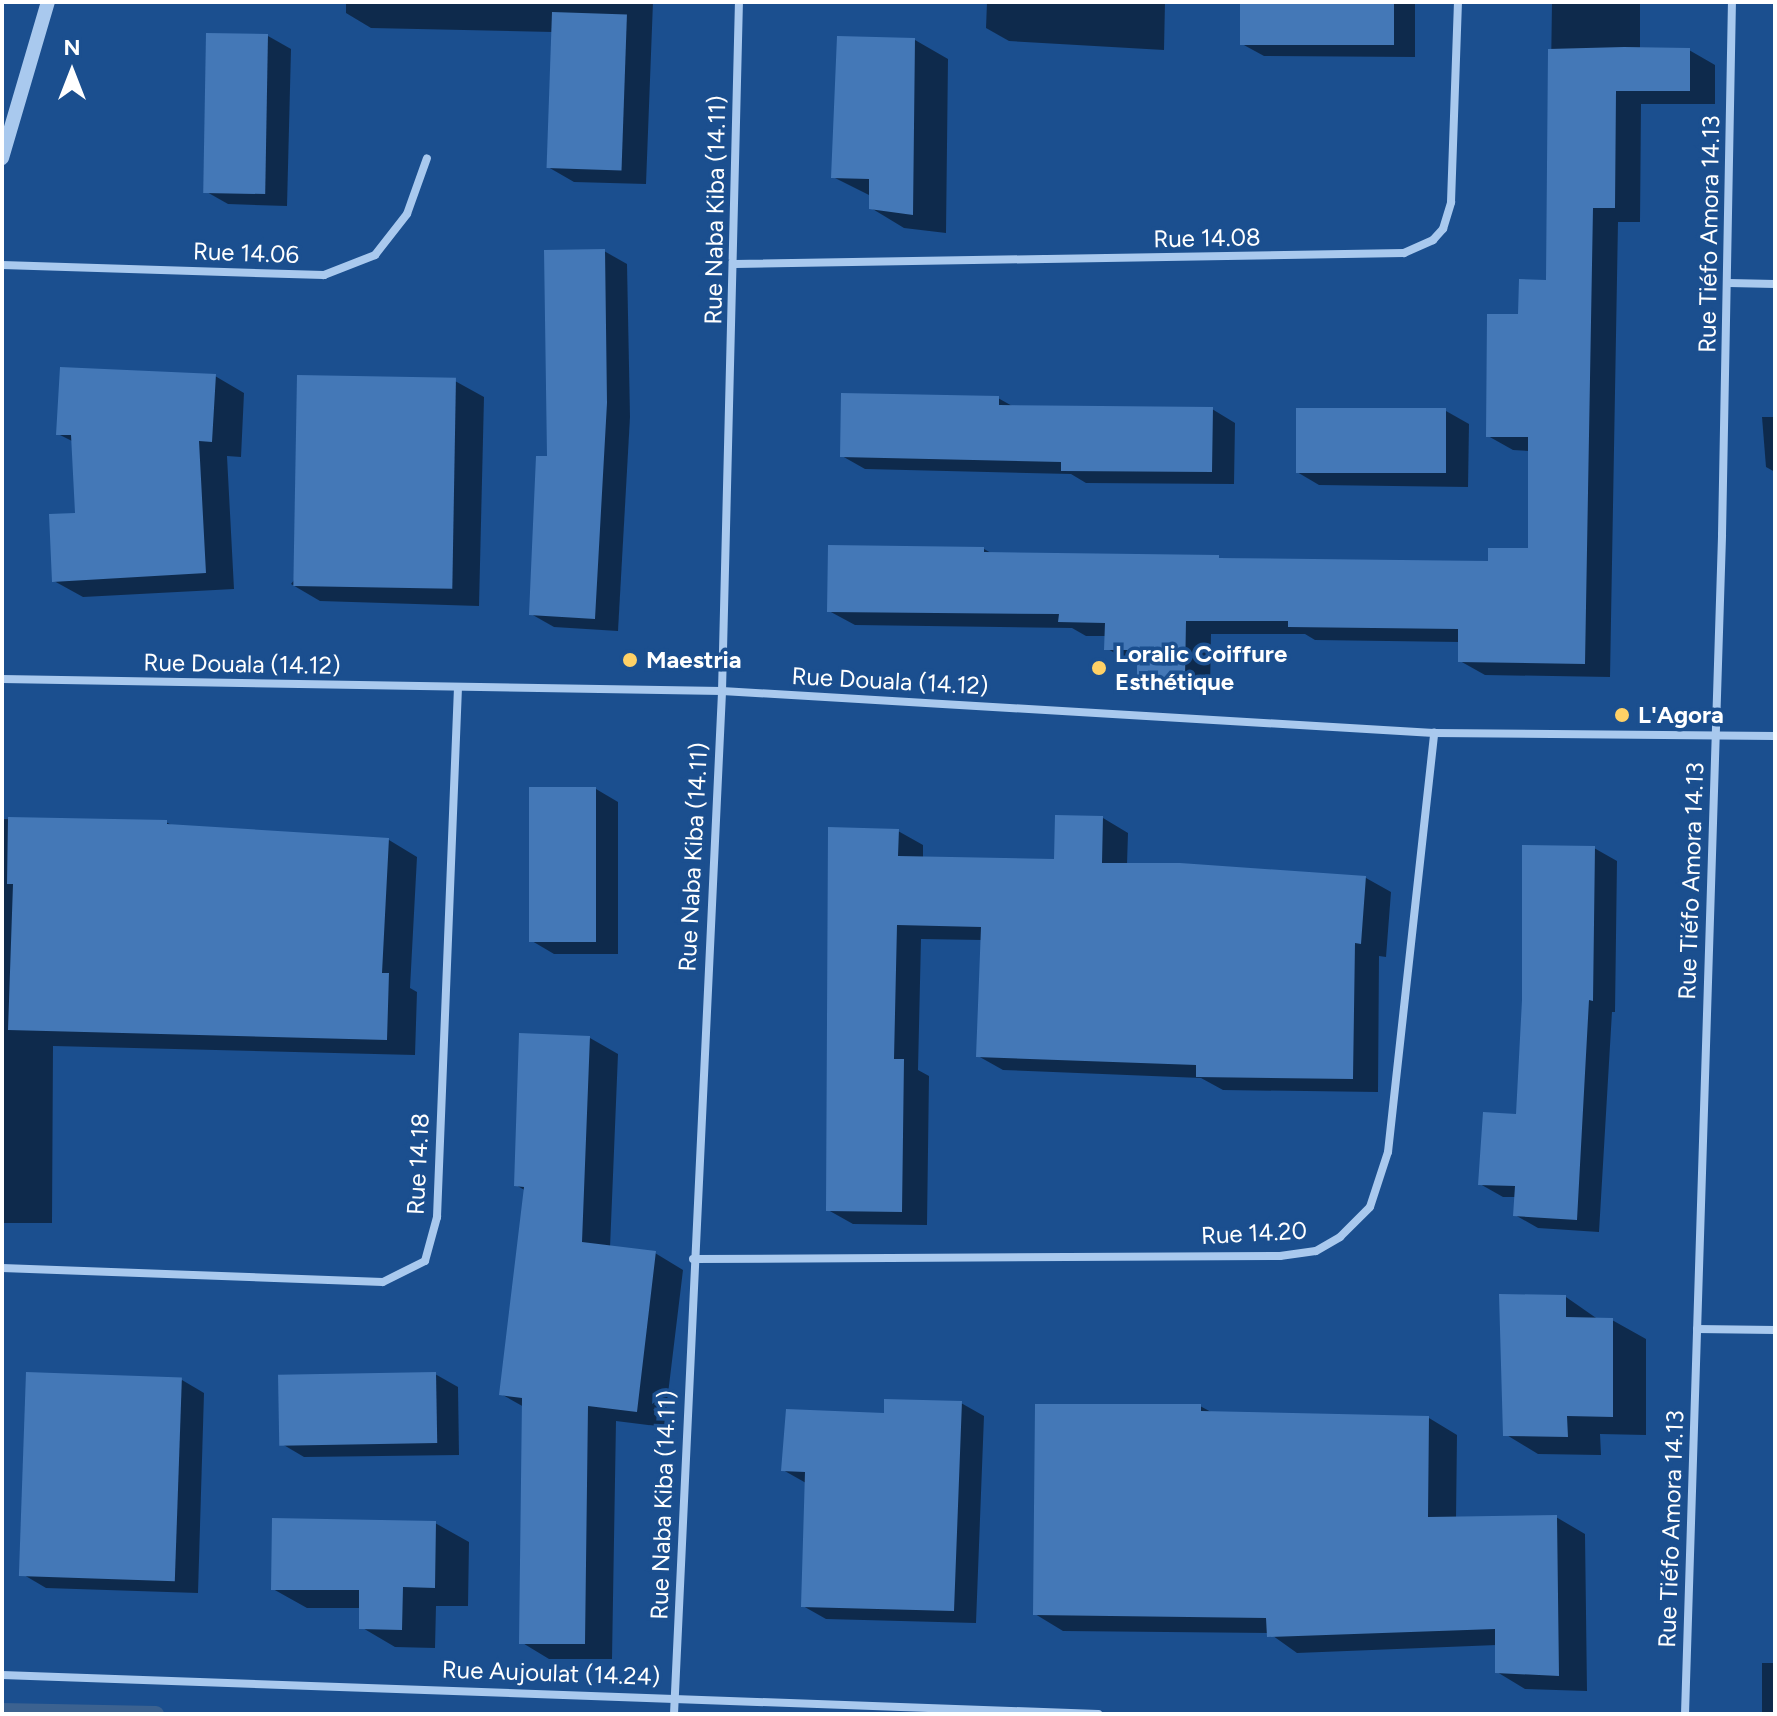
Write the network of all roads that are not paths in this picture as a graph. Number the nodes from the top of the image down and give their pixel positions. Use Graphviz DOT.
graph roads {
  1 [pos="48,2"];
  2 [pos="739,2"];
  3 [pos="1458,2"];
  4 [pos="1732,2"];
  5 [pos="2,158"];
  6 [pos="427,158"];
  7 [pos="735,264"];
  8 [pos="2,265"];
  9 [pos="1729,283"];
  10 [pos="1775,284"];
  11 [pos="2,679"];
  12 [pos="458,688"];
  13 [pos="722,691"];
  14 [pos="1434,733"];
  15 [pos="1716,733"];
  16 [pos="1775,736"];
  17 [pos="693,1259"];
  18 [pos="2,1268"];
  19 [pos="1697,1329"];
  20 [pos="1775,1330"];
  21 [pos="2,1675"];
  22 [pos="675,1697"];
  23 [pos="674,1714"];
  24 [pos="1098,1714"];
  25 [pos="1685,1714"];
  1 -- 5 [label="street"];
  2 -- 7 [label="street, Rue Naba Kiba (14.11)"];
  3 -- 7 [label="street, Rue 14.08"];
  4 -- 9 [label="street, Rue Tiéfo Amora 14.13"];
  6 -- 8 [label="street, Rue 14.06"];
  7 -- 13 [label="street, Rue Naba Kiba (14.11)"];
  9 -- 10 [label="street"];
  9 -- 15 [label="street, Rue Tiéfo Amora 14.13"];
  11 -- 12 [label="street, Rue Douala (14.12)"];
  12 -- 13 [label="street, Rue Douala (14.12)"];
  12 -- 18 [label="street, Rue 14.18"];
  13 -- 14 [label="street, Rue Douala (14.12)"];
  13 -- 17 [label="street, Rue Naba Kiba (14.11)"];
  14 -- 15 [label="street, Rue Douala (14.12)"];
  14 -- 17 [label="street, Rue 14.20"];
  15 -- 16 [label="street, Rue Douala (14.12)"];
  15 -- 19 [label="street, Rue Tiéfo Amora 14.13"];
  17 -- 22 [label="street, Rue Naba Kiba (14.11)"];
  19 -- 20 [label="street"];
  19 -- 25 [label="street, Rue Tiéfo Amora 14.13"];
  21 -- 22 [label="street, Rue Aujoulat (14.24)"];
  22 -- 23 [label="street, Rue Naba Kiba (14.11)"];
  22 -- 24 [label="street, Rue Aujoulat (14.24)"];
}
